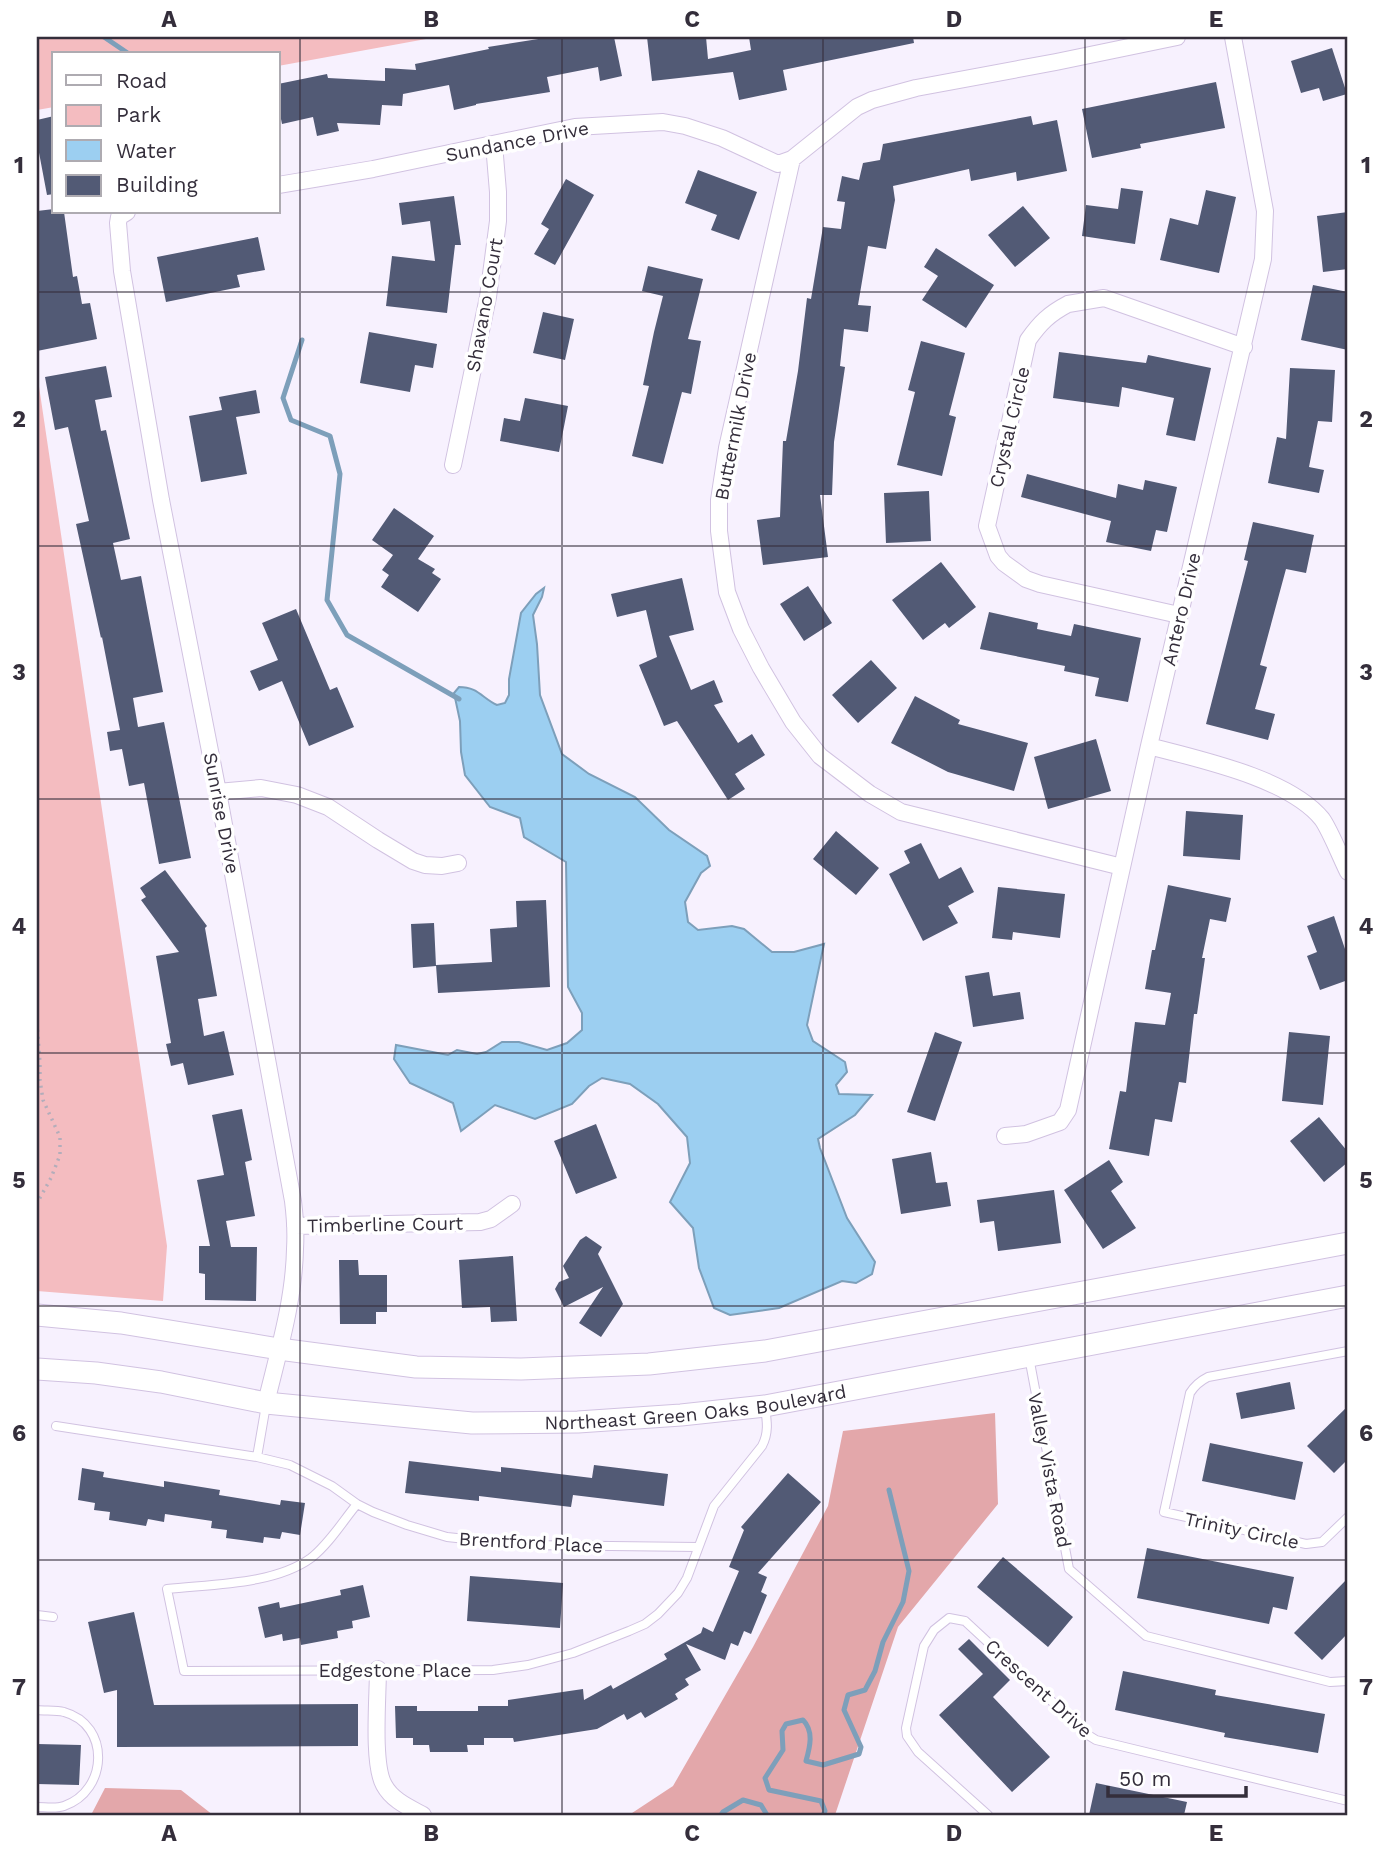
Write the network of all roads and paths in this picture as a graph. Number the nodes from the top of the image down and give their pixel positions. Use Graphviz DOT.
graph roads {
  1 [pos="1177,37"];
  2 [pos="1233,37"];
  3 [pos="494,144"];
  4 [pos="792,159"];
  5 [pos="280,185"];
  6 [pos="123,218"];
  7 [pos="1244,347"];
  8 [pos="453,465"];
  9 [pos="1179,615"];
  10 [pos="1149,746"];
  11 [pos="218,792"];
  12 [pos="458,863"];
  13 [pos="1122,867"];
  14 [pos="1348,872"];
  15 [pos="37,1023"];
  16 [pos="1005,1136"];
  17 [pos="37,1202"];
  18 [pos="512,1204"];
  19 [pos="295,1226"];
  20 [pos="1348,1244"];
  21 [pos="1348,1296"];
  22 [pos="37,1315"];
  23 [pos="279,1349"];
  24 [pos="1348,1351"];
  25 [pos="1029,1356"];
  26 [pos="37,1368"];
  27 [pos="266,1403"];
  28 [pos="765,1406"];
  29 [pos="57,1426"];
  30 [pos="257,1457"];
  31 [pos="357,1504"];
  32 [pos="1348,1517"];
  33 [pos="698,1547"];
  34 [pos="37,1615"];
  35 [pos="53,1617"];
  36 [pos="378,1669"];
  37 [pos="1348,1681"];
  38 [pos="37,1710"];
  39 [pos="1348,1801"];
  40 [pos="37,1807"];
  41 [pos="423,1815"];
  42 [pos="988,1815"];
  1 -- 4 [label="street"];
  2 -- 7 [label="street, Antero Drive"];
  3 -- 4 [label="street, Sundance Drive"];
  3 -- 5 [label="street, Sundance Drive"];
  3 -- 8 [label="street, Shavano Court"];
  4 -- 13 [label="street, Buttermilk Drive"];
  6 -- 11 [label="street, Sunrise Drive"];
  7 -- 9 [label="street, Antero Drive"];
  7 -- 9 [label="street, Crystal Circle"];
  9 -- 10 [label="street, Antero Drive"];
  10 -- 13 [label="street, Antero Drive"];
  10 -- 14 [label="street"];
  11 -- 12 [label="street"];
  11 -- 19 [label="street, Sunrise Drive"];
  13 -- 16 [label="street, Antero Drive"];
  15 -- 17 [label="path"];
  18 -- 19 [label="street, Timberline Court"];
  19 -- 23 [label="street, Sunrise Drive"];
  20 -- 23 [label="main road"];
  21 -- 25 [label="main road, Northeast Green Oaks Boulevard"];
  22 -- 23 [label="main road"];
  23 -- 27 [label="street, Sunrise Drive"];
  24 -- 32 [label="lane, Trinity Circle"];
  25 -- 28 [label="main road, Northeast Green Oaks Boulevard"];
  25 -- 37 [label="lane, Valley Vista Road"];
  26 -- 27 [label="main road, Northeast Green Oaks Boulevard"];
  27 -- 28 [label="main road, Northeast Green Oaks Boulevard"];
  27 -- 30 [label="lane"];
  28 -- 33 [label="lane, Edgestone Place"];
  29 -- 30 [label="lane, Brentford Place"];
  30 -- 31 [label="lane, Brentford Place"];
  31 -- 33 [label="lane, Brentford Place"];
  31 -- 36 [label="lane, Edgestone Place"];
  33 -- 36 [label="lane, Edgestone Place"];
  34 -- 35 [label="lane"];
  36 -- 41 [label="street"];
  38 -- 40 [label="lane"];
  39 -- 42 [label="lane, Crescent Drive"];
}
